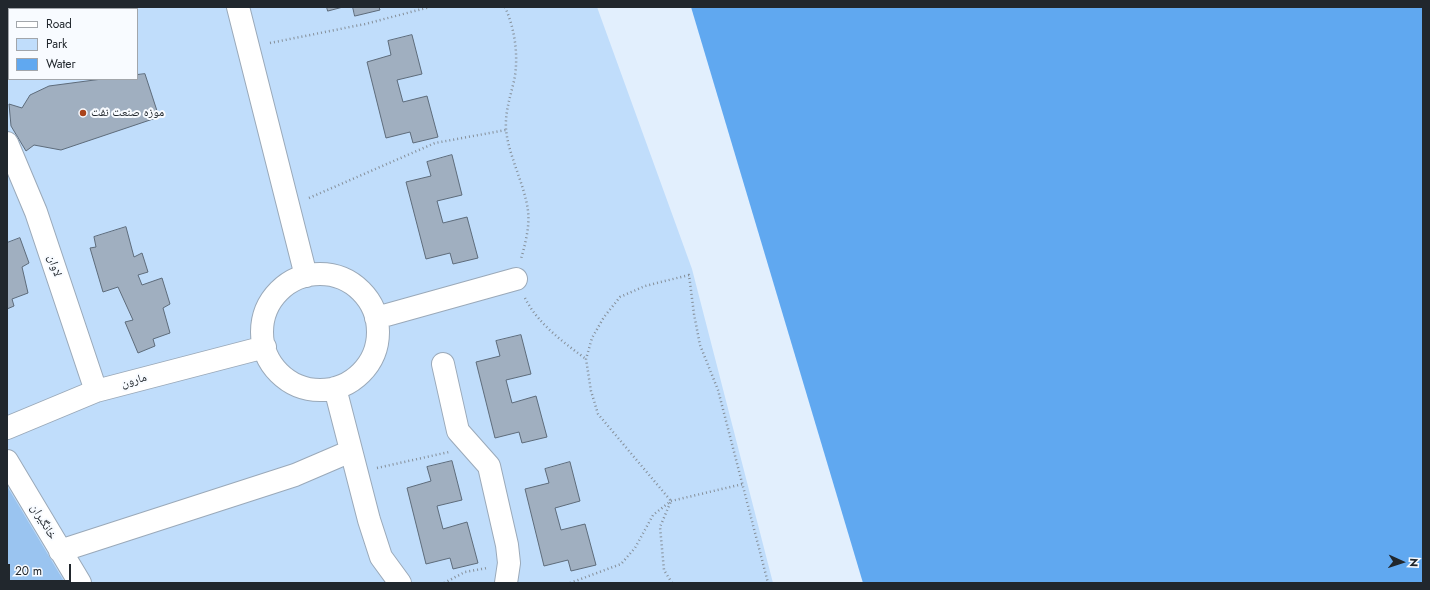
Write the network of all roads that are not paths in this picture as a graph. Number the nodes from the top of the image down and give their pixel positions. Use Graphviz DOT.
graph roads {
  1 [pos="238,7"];
  2 [pos="7,143"];
  3 [pos="306,276"];
  4 [pos="516,279"];
  5 [pos="376,318"];
  6 [pos="264,347"];
  7 [pos="443,364"];
  8 [pos="335,388"];
  9 [pos="96,391"];
  10 [pos="7,428"];
  11 [pos="351,451"];
  12 [pos="7,461"];
  13 [pos="60,551"];
  14 [pos="508,573"];
  15 [pos="80,583"];
  16 [pos="400,583"];
  1 -- 3 [label="street"];
  2 -- 9 [label="street, لاوان"];
  3 -- 5 [label="street"];
  3 -- 6 [label="street"];
  4 -- 5 [label="street"];
  5 -- 8 [label="street"];
  6 -- 8 [label="street"];
  6 -- 9 [label="street, مارون"];
  7 -- 14 [label="street"];
  8 -- 11 [label="street"];
  9 -- 10 [label="street, مارون"];
  11 -- 13 [label="street"];
  11 -- 16 [label="street"];
  12 -- 13 [label="street, خانگیران"];
  13 -- 15 [label="street, خانگیران"];
}
